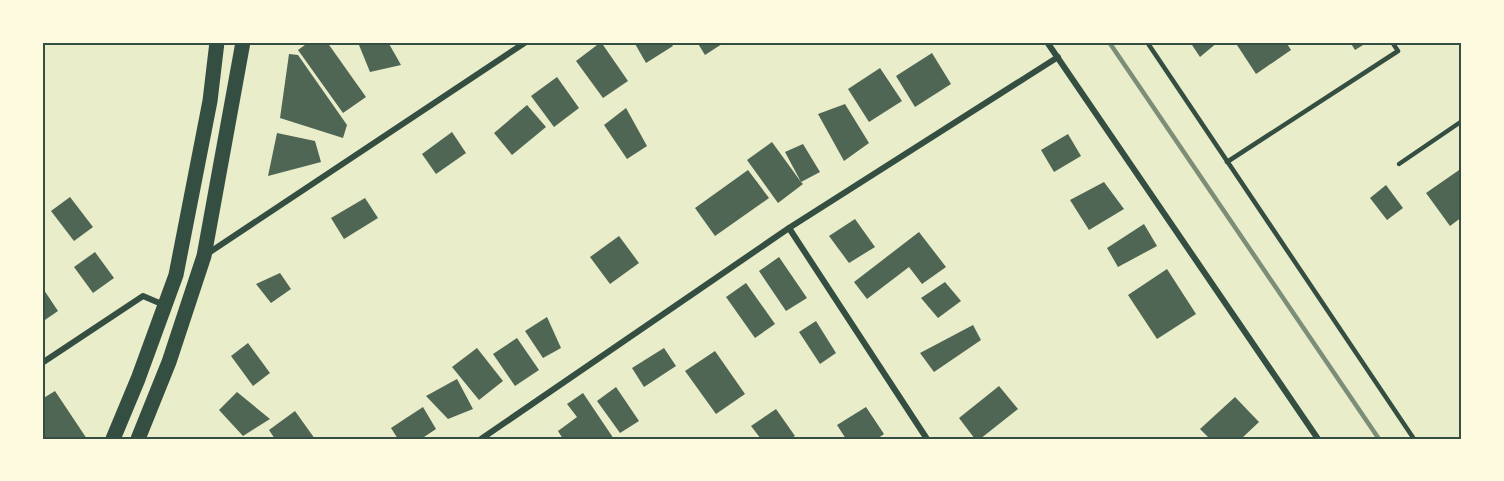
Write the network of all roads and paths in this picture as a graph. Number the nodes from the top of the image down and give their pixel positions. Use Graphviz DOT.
graph roads {
  1 [pos="217,42"];
  2 [pos="243,42"];
  3 [pos="526,42"];
  4 [pos="1047,42"];
  5 [pos="1147,42"];
  6 [pos="1392,42"];
  7 [pos="1058,57"];
  8 [pos="1462,121"];
  9 [pos="1227,162"];
  10 [pos="1399,164"];
  11 [pos="789,228"];
  12 [pos="204,255"];
  13 [pos="165,305"];
  14 [pos="42,363"];
  15 [pos="923,438"];
  16 [pos="113,439"];
  17 [pos="138,439"];
  18 [pos="481,439"];
  19 [pos="1318,439"];
  20 [pos="1414,439"];
  1 -- 13 [label="main road"];
  2 -- 12 [label="main road"];
  3 -- 12 [label="street"];
  4 -- 7 [label="street"];
  5 -- 9 [label="lane"];
  6 -- 9 [label="lane"];
  7 -- 11 [label="street"];
  7 -- 19 [label="street"];
  8 -- 10 [label="lane"];
  9 -- 20 [label="lane"];
  11 -- 15 [label="street"];
  11 -- 18 [label="street"];
  12 -- 17 [label="main road"];
  13 -- 14 [label="street"];
  13 -- 16 [label="main road"];
}
